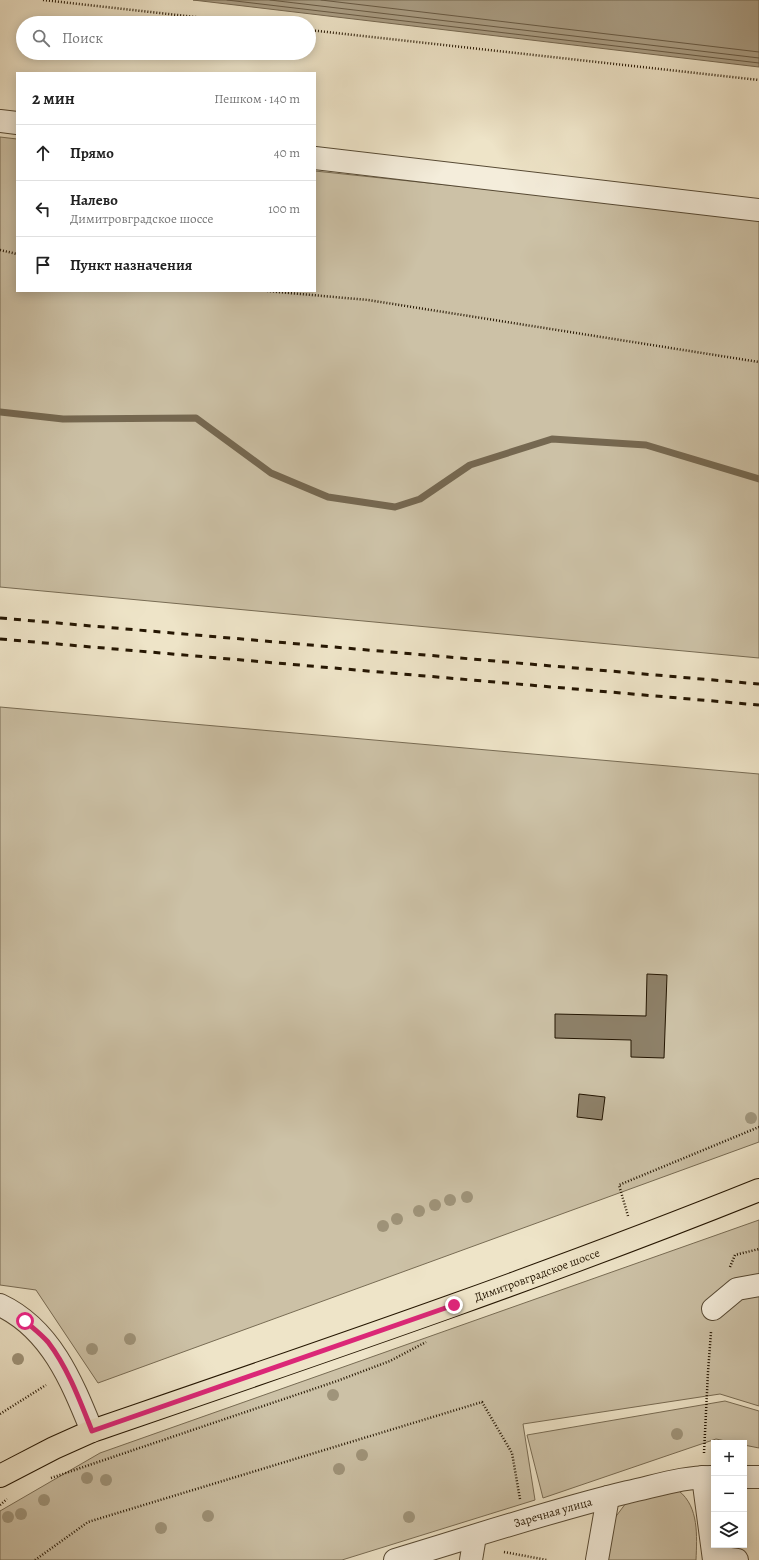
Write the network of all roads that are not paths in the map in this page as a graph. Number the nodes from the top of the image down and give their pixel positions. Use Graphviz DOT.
graph roads {
  1 [pos="0,121"];
  2 [pos="16,123"];
  3 [pos="316,158"];
  4 [pos="759,210"];
  5 [pos="759,1190"];
  6 [pos="759,1285"];
  7 [pos="0,1305"];
  8 [pos="713,1309"];
  9 [pos="92,1431"];
  10 [pos="0,1476"];
  11 [pos="709,1477"];
  12 [pos="747,1477"];
  13 [pos="759,1477"];
  14 [pos="608,1497"];
  15 [pos="473,1547"];
  16 [pos="715,1558"];
  17 [pos="395,1560"];
  18 [pos="597,1560"];
  19 [pos="737,1560"];
  1 -- 2 [label="street"];
  3 -- 4 [label="street"];
  5 -- 9 [label="main road, Димитровградское шоссе"];
  6 -- 8 [label="street"];
  7 -- 9 [label="street"];
  9 -- 10 [label="main road, Димитровградское шоссе"];
  11 -- 14 [label="street, Заречная улица"];
  11 -- 16 [label="street"];
  12 -- 13 [label="street"];
  14 -- 15 [label="street, Заречная улица"];
  14 -- 18 [label="street"];
  15 -- 17 [label="street, Заречная улица"];
  16 -- 19 [label="street"];
}
